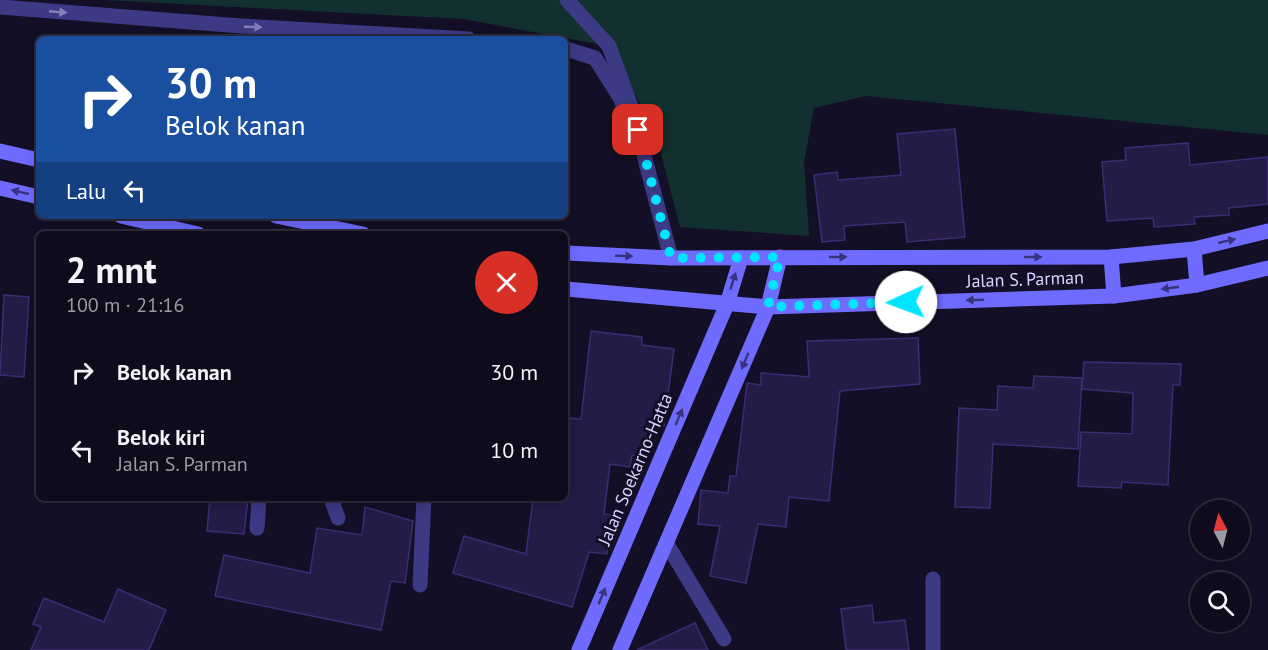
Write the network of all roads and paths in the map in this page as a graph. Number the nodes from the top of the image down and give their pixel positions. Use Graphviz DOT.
graph roads {
  1 [pos="567,0"];
  2 [pos="0,7"];
  3 [pos="416,36"];
  4 [pos="568,50"];
  5 [pos="0,151"];
  6 [pos="36,159"];
  7 [pos="0,188"];
  8 [pos="36,196"];
  9 [pos="134,219"];
  10 [pos="290,219"];
  11 [pos="655,227"];
  12 [pos="185,231"];
  13 [pos="348,231"];
  14 [pos="1268,231"];
  15 [pos="1194,249"];
  16 [pos="568,254"];
  17 [pos="780,257"];
  18 [pos="1111,257"];
  19 [pos="671,258"];
  20 [pos="741,258"];
  21 [pos="1268,268"];
  22 [pos="1197,285"];
  23 [pos="568,289"];
  24 [pos="1114,296"];
  25 [pos="727,304"];
  26 [pos="768,307"];
  27 [pos="259,501"];
  28 [pos="332,501"];
  29 [pos="424,501"];
  30 [pos="338,518"];
  31 [pos="256,528"];
  32 [pos="667,544"];
  33 [pos="933,579"];
  34 [pos="420,585"];
  35 [pos="724,639"];
  36 [pos="579,650"];
  37 [pos="620,650"];
  38 [pos="933,650"];
  1 -- 19 [label="street"];
  2 -- 3 [label="street, one-way"];
  4 -- 11 [label="street"];
  5 -- 6 [label="main road"];
  8 -- 7 [label="main road, one-way"];
  9 -- 12 [label="main road"];
  10 -- 13 [label="main road"];
  15 -- 14 [label="main road, Jalan S. Parman, one-way"];
  15 -- 18 [label="main road, Jalan S. Parman"];
  15 -- 22 [label="main road"];
  16 -- 19 [label="main road, Jalan S. Parman, one-way"];
  17 -- 18 [label="main road, Jalan S. Parman, one-way"];
  17 -- 20 [label="main road, Jalan S. Parman"];
  17 -- 26 [label="main road"];
  18 -- 24 [label="main road"];
  19 -- 20 [label="main road, Jalan S. Parman"];
  25 -- 20 [label="main road, Jalan Soekarno-Hatta, one-way"];
  21 -- 22 [label="main road, Jalan S. Parman"];
  22 -- 24 [label="main road, Jalan S. Parman, one-way"];
  23 -- 25 [label="main road, Jalan S. Parman"];
  24 -- 26 [label="main road, Jalan S. Parman, one-way"];
  25 -- 26 [label="main road, Jalan S. Parman"];
  36 -- 25 [label="main road, Jalan Soekarno-Hatta, one-way"];
  26 -- 32 [label="main road, one-way"];
  27 -- 31 [label="street"];
  28 -- 30 [label="street"];
  29 -- 34 [label="street"];
  32 -- 35 [label="street"];
  32 -- 37 [label="main road"];
  33 -- 38 [label="street"];
}
